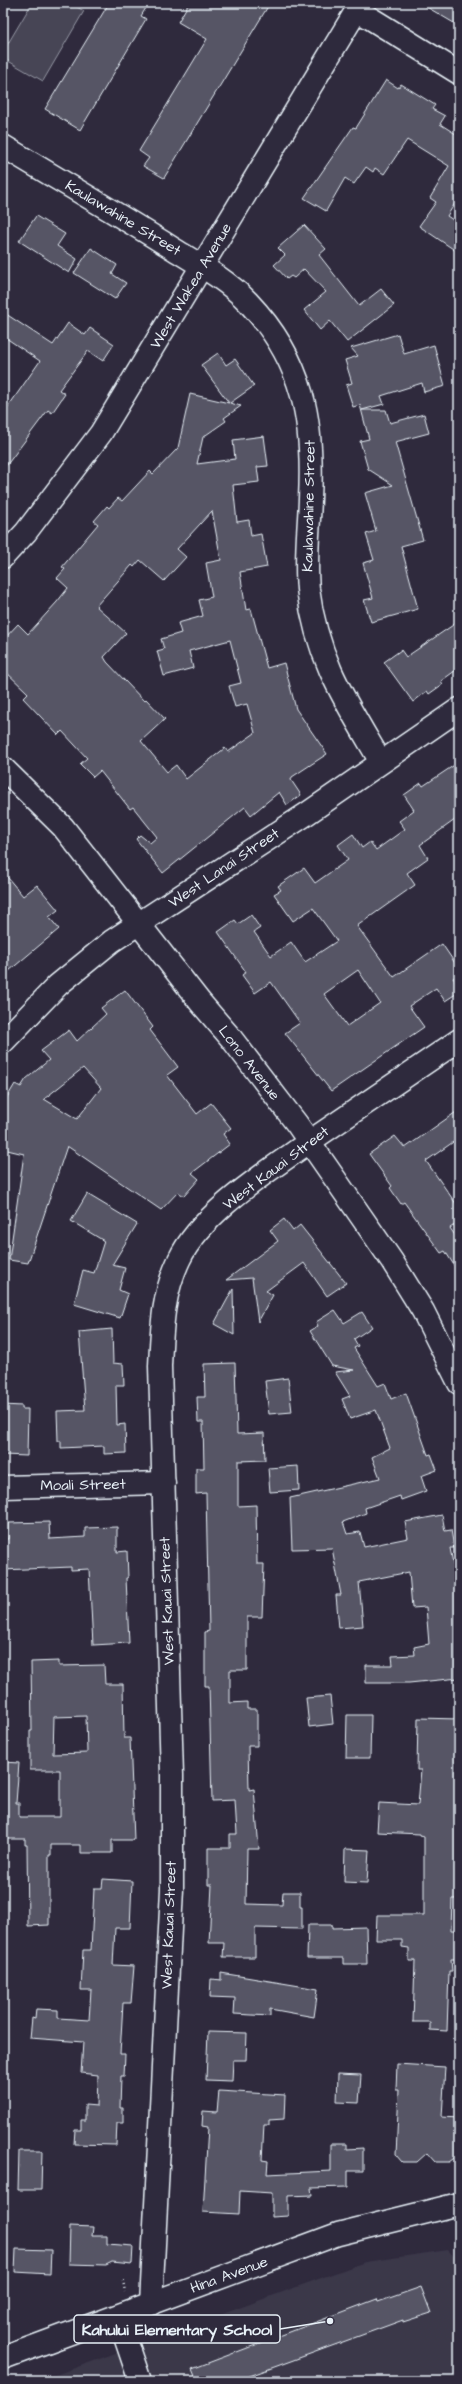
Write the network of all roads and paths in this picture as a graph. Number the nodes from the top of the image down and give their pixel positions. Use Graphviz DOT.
graph roads {
  1 [pos="359,6"];
  2 [pos="459,73"];
  3 [pos="3,146"];
  4 [pos="202,267"];
  5 [pos="3,557"];
  6 [pos="459,709"];
  7 [pos="381,762"];
  8 [pos="3,768"];
  9 [pos="140,924"];
  10 [pos="459,1040"];
  11 [pos="3,1042"];
  12 [pos="309,1142"];
  13 [pos="459,1383"];
  14 [pos="164,1483"];
  15 [pos="3,1487"];
  16 [pos="459,2204"];
  17 [pos="123,2280"];
  18 [pos="126,2295"];
  19 [pos="151,2304"];
  20 [pos="118,2316"];
  21 [pos="3,2358"];
  22 [pos="140,2381"];
  1 -- 2 [label="street"];
  1 -- 4 [label="street, West Wakea Avenue"];
  3 -- 4 [label="street, Kaulawahine Street"];
  4 -- 5 [label="street, West Wakea Avenue"];
  4 -- 7 [label="street, Kaulawahine Street"];
  6 -- 7 [label="street, West Lanai Street"];
  7 -- 9 [label="street, West Lanai Street"];
  8 -- 9 [label="street, Lono Avenue"];
  9 -- 11 [label="street, West Lanai Street"];
  9 -- 12 [label="street, Lono Avenue"];
  10 -- 12 [label="street, West Kauai Street"];
  12 -- 13 [label="street, Lono Avenue"];
  12 -- 14 [label="street, West Kauai Street"];
  14 -- 15 [label="street, Moali Street"];
  14 -- 19 [label="street, West Kauai Street"];
  16 -- 19 [label="street, Hina Avenue"];
  17 -- 18 [label="path"];
  19 -- 20 [label="street, Hina Avenue"];
  20 -- 21 [label="street, Hina Avenue"];
  20 -- 22 [label="street"];
}
